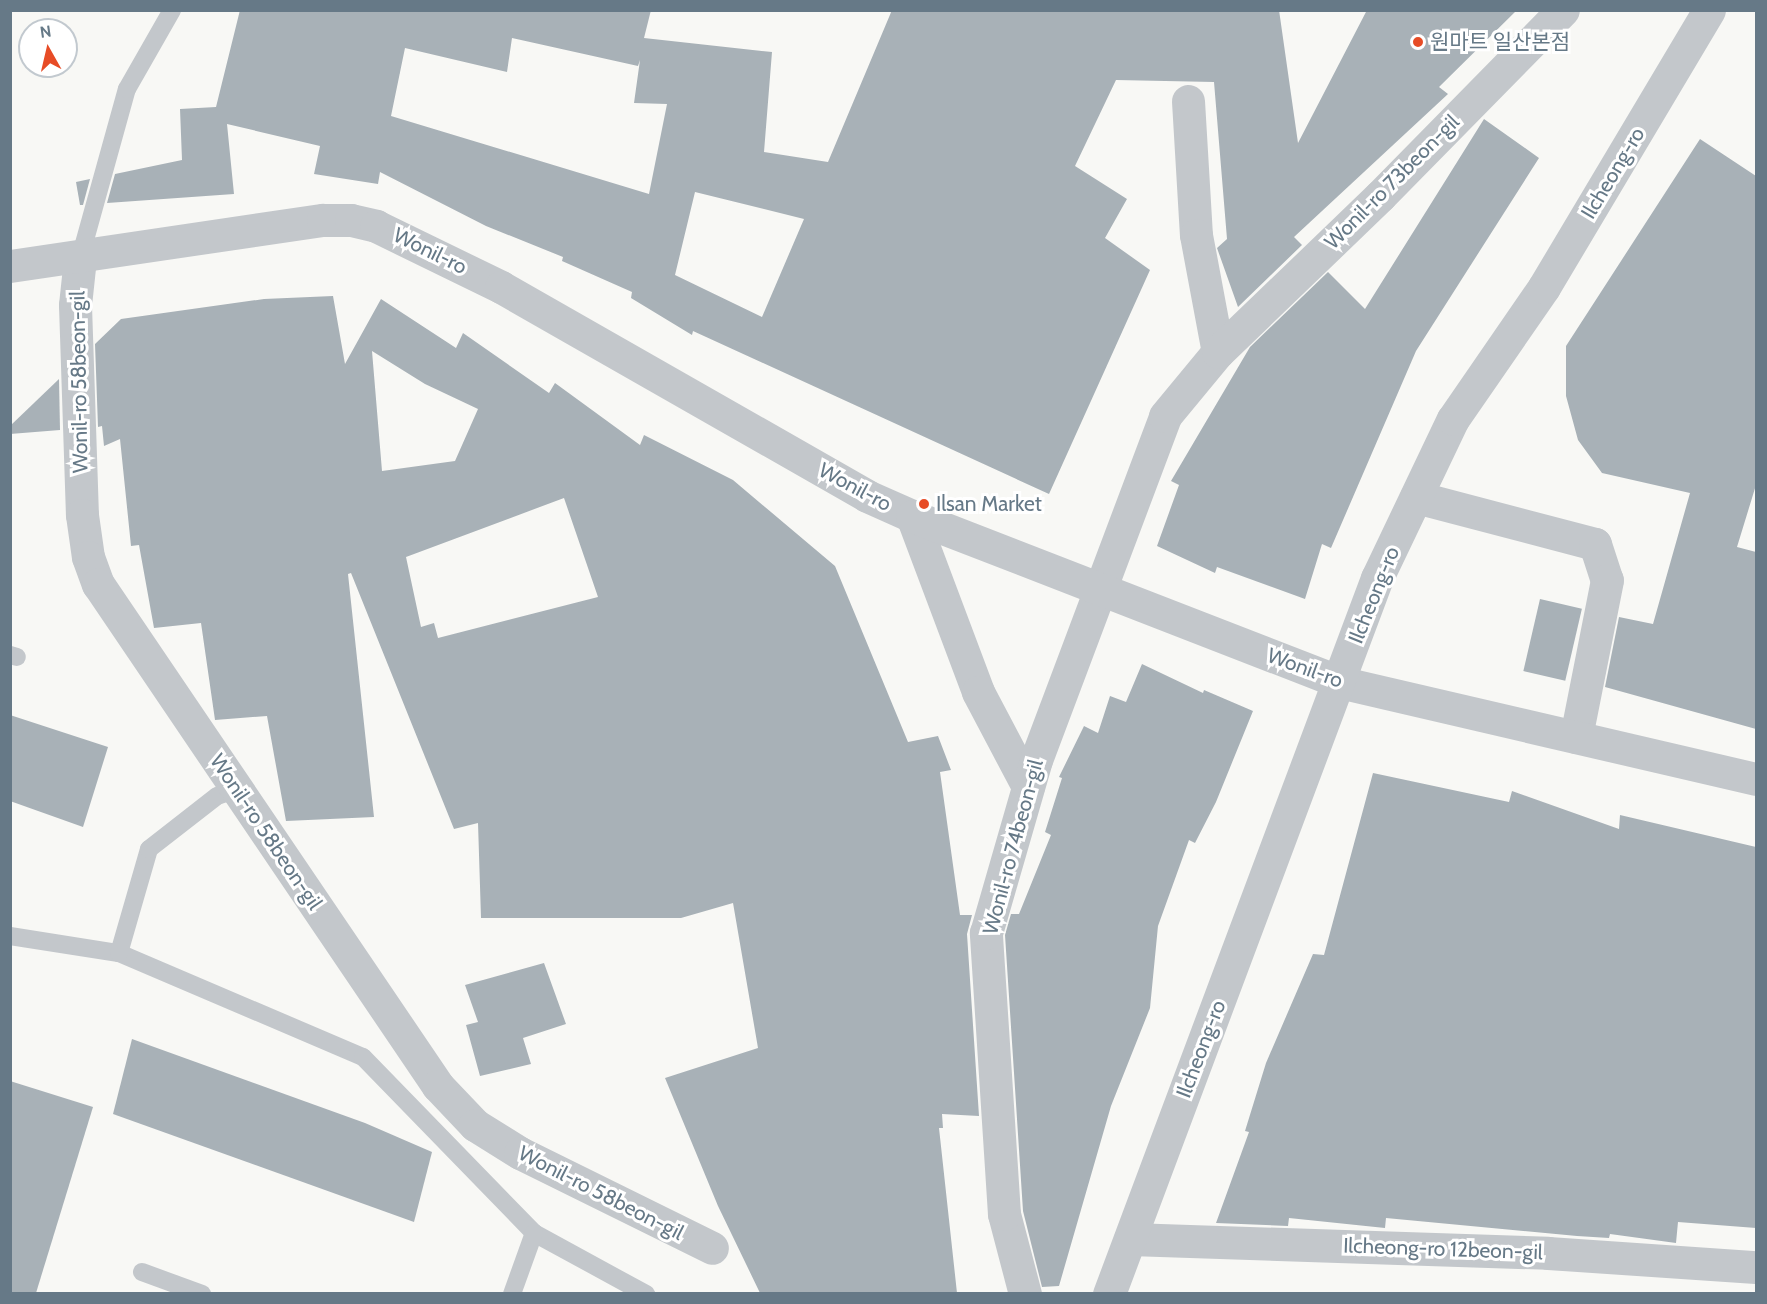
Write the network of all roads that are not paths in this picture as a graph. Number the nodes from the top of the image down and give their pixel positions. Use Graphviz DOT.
graph roads {
  1 [pos="172,10"];
  2 [pos="1563,10"];
  3 [pos="1709,10"];
  4 [pos="1188,101"];
  5 [pos="80,258"];
  6 [pos="10,266"];
  7 [pos="1218,352"];
  8 [pos="1416,497"];
  9 [pos="912,516"];
  10 [pos="1098,588"];
  11 [pos="1339,682"];
  12 [pos="1576,737"];
  13 [pos="1756,779"];
  14 [pos="1028,787"];
  15 [pos="238,789"];
  16 [pos="10,936"];
  17 [pos="119,953"];
  18 [pos="534,1233"];
  19 [pos="1130,1239"];
  20 [pos="712,1248"];
  21 [pos="1756,1267"];
  22 [pos="142,1272"];
  23 [pos="202,1293"];
  24 [pos="512,1293"];
  25 [pos="646,1293"];
  26 [pos="1025,1293"];
  27 [pos="1109,1293"];
  1 -- 5 [label="lane"];
  2 -- 7 [label="street, Wonil-ro 73beon-gil"];
  3 -- 8 [label="street, Ilcheong-ro"];
  4 -- 7 [label="street"];
  5 -- 6 [label="street, Wonil-ro"];
  5 -- 9 [label="street, Wonil-ro"];
  5 -- 15 [label="street, Wonil-ro 58beon-gil"];
  7 -- 10 [label="street, Wonil-ro 73beon-gil"];
  8 -- 11 [label="street, Ilcheong-ro"];
  8 -- 12 [label="street"];
  9 -- 10 [label="street, Wonil-ro"];
  9 -- 14 [label="street"];
  10 -- 11 [label="street, Wonil-ro"];
  10 -- 14 [label="street, Wonil-ro 74beon-gil"];
  11 -- 12 [label="street, Wonil-ro"];
  11 -- 19 [label="street, Ilcheong-ro"];
  12 -- 13 [label="street, Wonil-ro"];
  14 -- 26 [label="street, Wonil-ro 74beon-gil"];
  15 -- 17 [label="lane"];
  15 -- 20 [label="street, Wonil-ro 58beon-gil"];
  16 -- 17 [label="lane"];
  17 -- 18 [label="lane"];
  18 -- 24 [label="lane"];
  18 -- 25 [label="lane"];
  19 -- 21 [label="street, Ilcheong-ro 12beon-gil"];
  19 -- 27 [label="street, Ilcheong-ro"];
  22 -- 23 [label="lane"];
}
